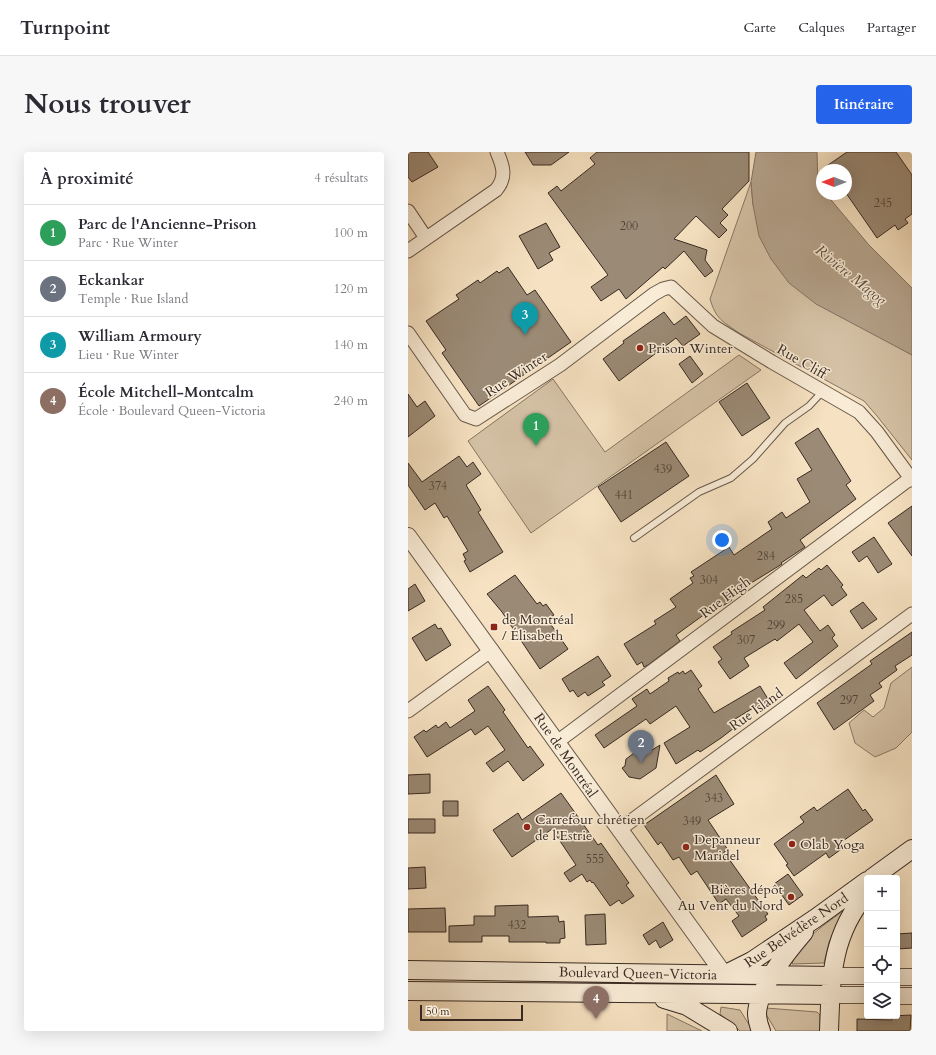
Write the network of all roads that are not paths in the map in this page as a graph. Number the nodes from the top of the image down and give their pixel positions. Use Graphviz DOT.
graph roads {
  1 [pos="497,152"];
  2 [pos="408,211"];
  3 [pos="426,238"];
  4 [pos="408,251"];
  5 [pos="662,289"];
  6 [pos="408,333"];
  7 [pos="823,391"];
  8 [pos="911,479"];
  9 [pos="408,536"];
  10 [pos="634,538"];
  11 [pos="912,614"];
  12 [pos="492,650"];
  13 [pos="408,711"];
  14 [pos="557,742"];
  15 [pos="619,830"];
  16 [pos="912,849"];
  17 [pos="892,863"];
  18 [pos="876,875"];
  19 [pos="882,875"];
  20 [pos="864,883"];
  21 [pos="864,896"];
  22 [pos="816,918"];
  23 [pos="408,970"];
  24 [pos="724,974"];
  25 [pos="773,975"];
  26 [pos="831,976"];
  27 [pos="864,976"];
  28 [pos="900,977"];
  29 [pos="912,977"];
  30 [pos="411,990"];
  31 [pos="632,993"];
  32 [pos="740,994"];
  33 [pos="762,994"];
  34 [pos="830,995"];
  35 [pos="864,995"];
  36 [pos="900,996"];
  37 [pos="912,996"];
  38 [pos="757,1014"];
  39 [pos="728,1031"];
  40 [pos="761,1031"];
  41 [pos="767,1031"];
  42 [pos="829,1031"];
  1 -- 3 [label="street"];
  2 -- 3 [label="street"];
  3 -- 4 [label="street"];
  5 -- 6 [label="street, Rue Winter"];
  5 -- 7 [label="street, Rue Cliff"];
  7 -- 8 [label="street, Rue Cliff"];
  7 -- 10 [label="lane"];
  8 -- 14 [label="street, Rue High"];
  9 -- 12 [label="street, Rue de Montréal"];
  11 -- 15 [label="street, Rue Island"];
  12 -- 13 [label="street"];
  12 -- 14 [label="street, Rue de Montréal"];
  14 -- 15 [label="street, Rue de Montréal"];
  15 -- 24 [label="street, Rue de Montréal"];
  16 -- 17 [label="main road"];
  17 -- 18 [label="main road"];
  17 -- 19 [label="main road"];
  20 -- 22 [label="main road, Rue Belvédère Nord"];
  21 -- 26 [label="main road"];
  22 -- 24 [label="main road, Rue Belvédère Nord"];
  22 -- 25 [label="main road"];
  23 -- 24 [label="main road, Boulevard Queen-Victoria"];
  24 -- 25 [label="main road, Boulevard Queen-Victoria"];
  24 -- 32 [label="main road"];
  25 -- 26 [label="main road, Boulevard Queen-Victoria"];
  25 -- 33 [label="main road"];
  26 -- 27 [label="street, Boulevard Queen-Victoria"];
  26 -- 34 [label="main road"];
  28 -- 29 [label="street"];
  30 -- 31 [label="main road, Boulevard Queen-Victoria"];
  31 -- 32 [label="main road, Boulevard Queen-Victoria"];
  31 -- 39 [label="main road"];
  32 -- 33 [label="main road, Boulevard Queen-Victoria"];
  32 -- 38 [label="main road"];
  33 -- 34 [label="main road, Boulevard Queen-Victoria"];
  33 -- 38 [label="main road"];
  34 -- 35 [label="street, Boulevard Queen-Victoria"];
  34 -- 42 [label="main road"];
  36 -- 37 [label="street"];
  38 -- 40 [label="main road"];
  38 -- 41 [label="main road"];
}
